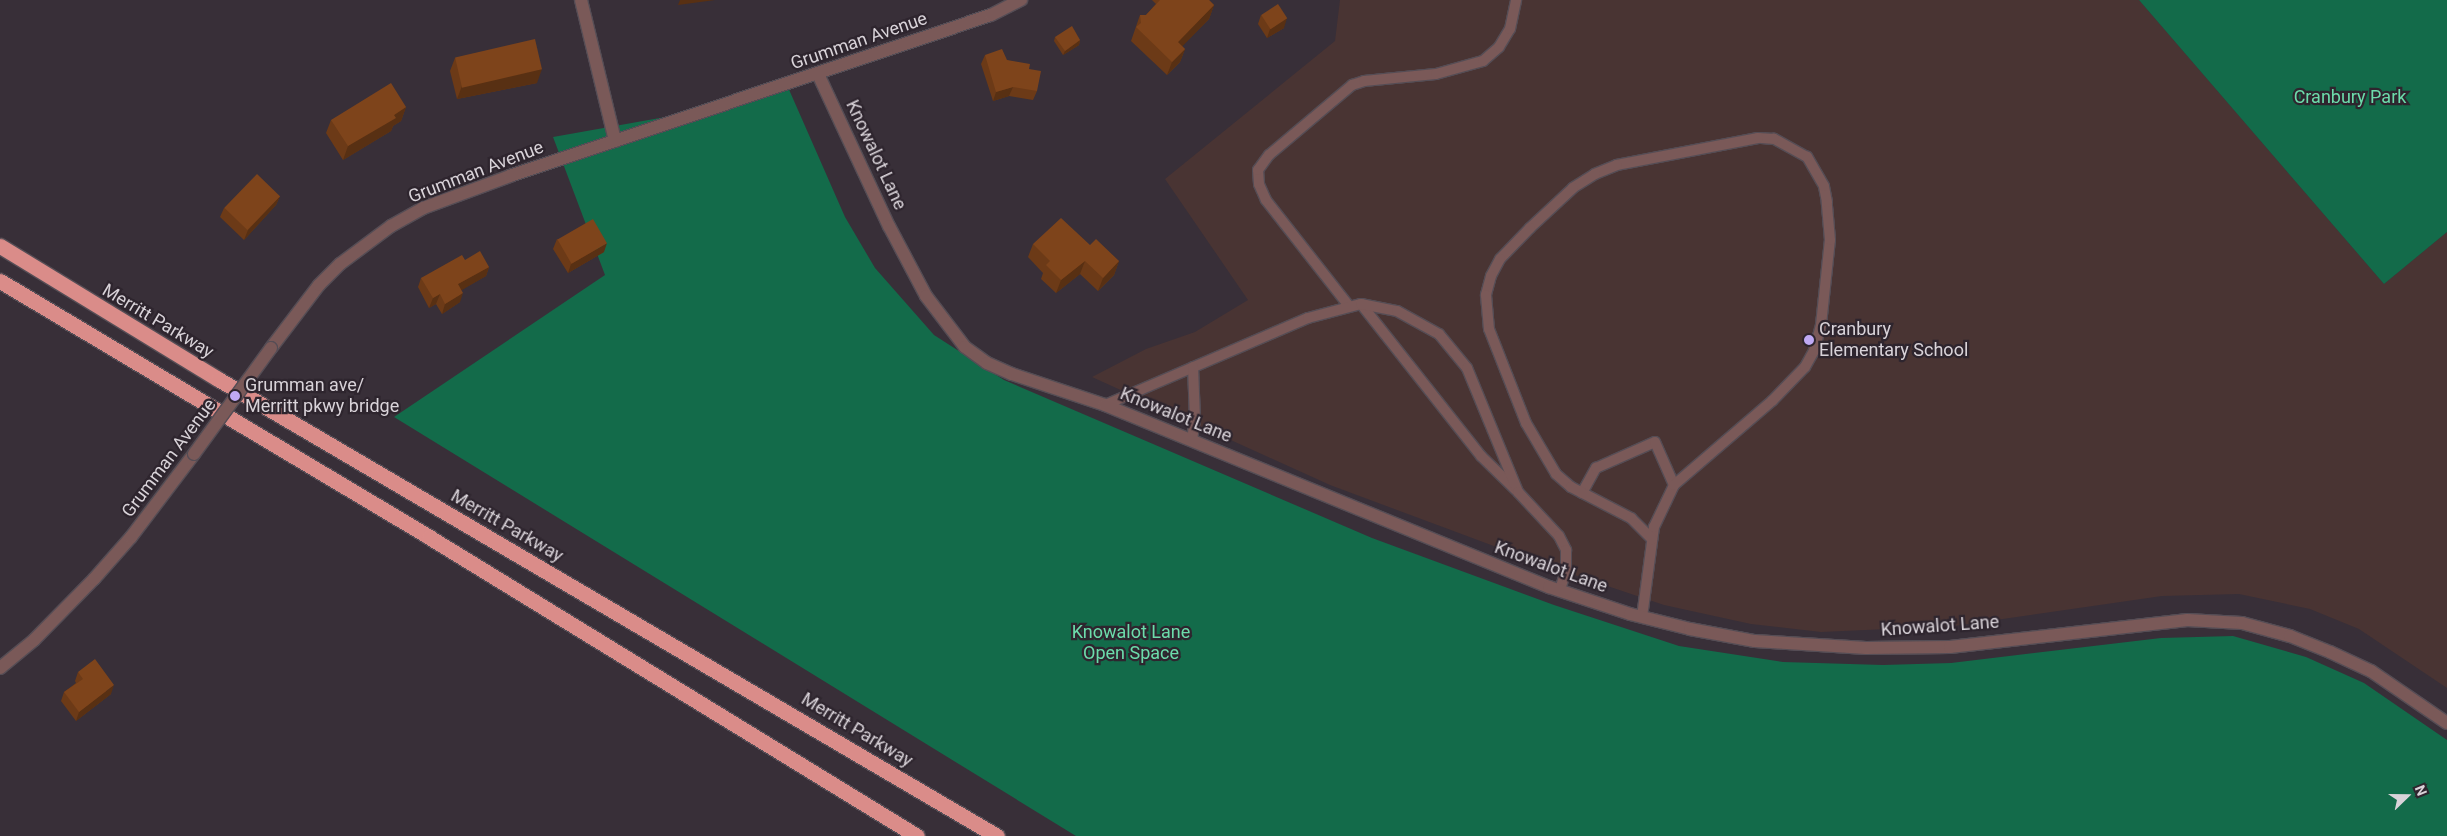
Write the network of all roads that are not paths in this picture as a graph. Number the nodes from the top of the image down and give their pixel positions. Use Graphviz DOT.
graph roads {
  1 [pos="581,0"];
  2 [pos="1021,0"];
  3 [pos="1516,0"];
  4 [pos="818,74"];
  5 [pos="615,141"];
  6 [pos="0,246"];
  7 [pos="0,281"];
  8 [pos="1362,304"];
  9 [pos="1349,306"];
  10 [pos="1193,367"];
  11 [pos="1106,405"];
  12 [pos="1192,440"];
  13 [pos="1674,485"];
  14 [pos="1518,492"];
  15 [pos="1582,493"];
  16 [pos="1652,539"];
  17 [pos="1560,590"];
  18 [pos="1642,617"];
  19 [pos="0,668"];
  20 [pos="2447,723"];
  21 [pos="916,836"];
  22 [pos="997,836"];
  1 -- 5 [label="street"];
  2 -- 4 [label="street, Grumman Avenue"];
  3 -- 9 [label="lane"];
  4 -- 5 [label="street, Grumman Avenue"];
  4 -- 11 [label="street, Knowalot Lane"];
  5 -- 19 [label="street, Grumman Avenue, bridge"];
  6 -- 22 [label="highway, Merritt Parkway"];
  7 -- 21 [label="highway"];
  8 -- 9 [label="lane"];
  8 -- 14 [label="lane"];
  8 -- 14 [label="lane"];
  9 -- 10 [label="lane"];
  10 -- 11 [label="lane"];
  10 -- 12 [label="lane"];
  11 -- 12 [label="street, Knowalot Lane"];
  12 -- 17 [label="street, Knowalot Lane"];
  13 -- 15 [label="lane"];
  13 -- 15 [label="lane"];
  13 -- 16 [label="lane"];
  14 -- 17 [label="lane"];
  15 -- 16 [label="lane"];
  16 -- 18 [label="lane"];
  17 -- 18 [label="street, Knowalot Lane"];
  18 -- 20 [label="street, Knowalot Lane"];
}
